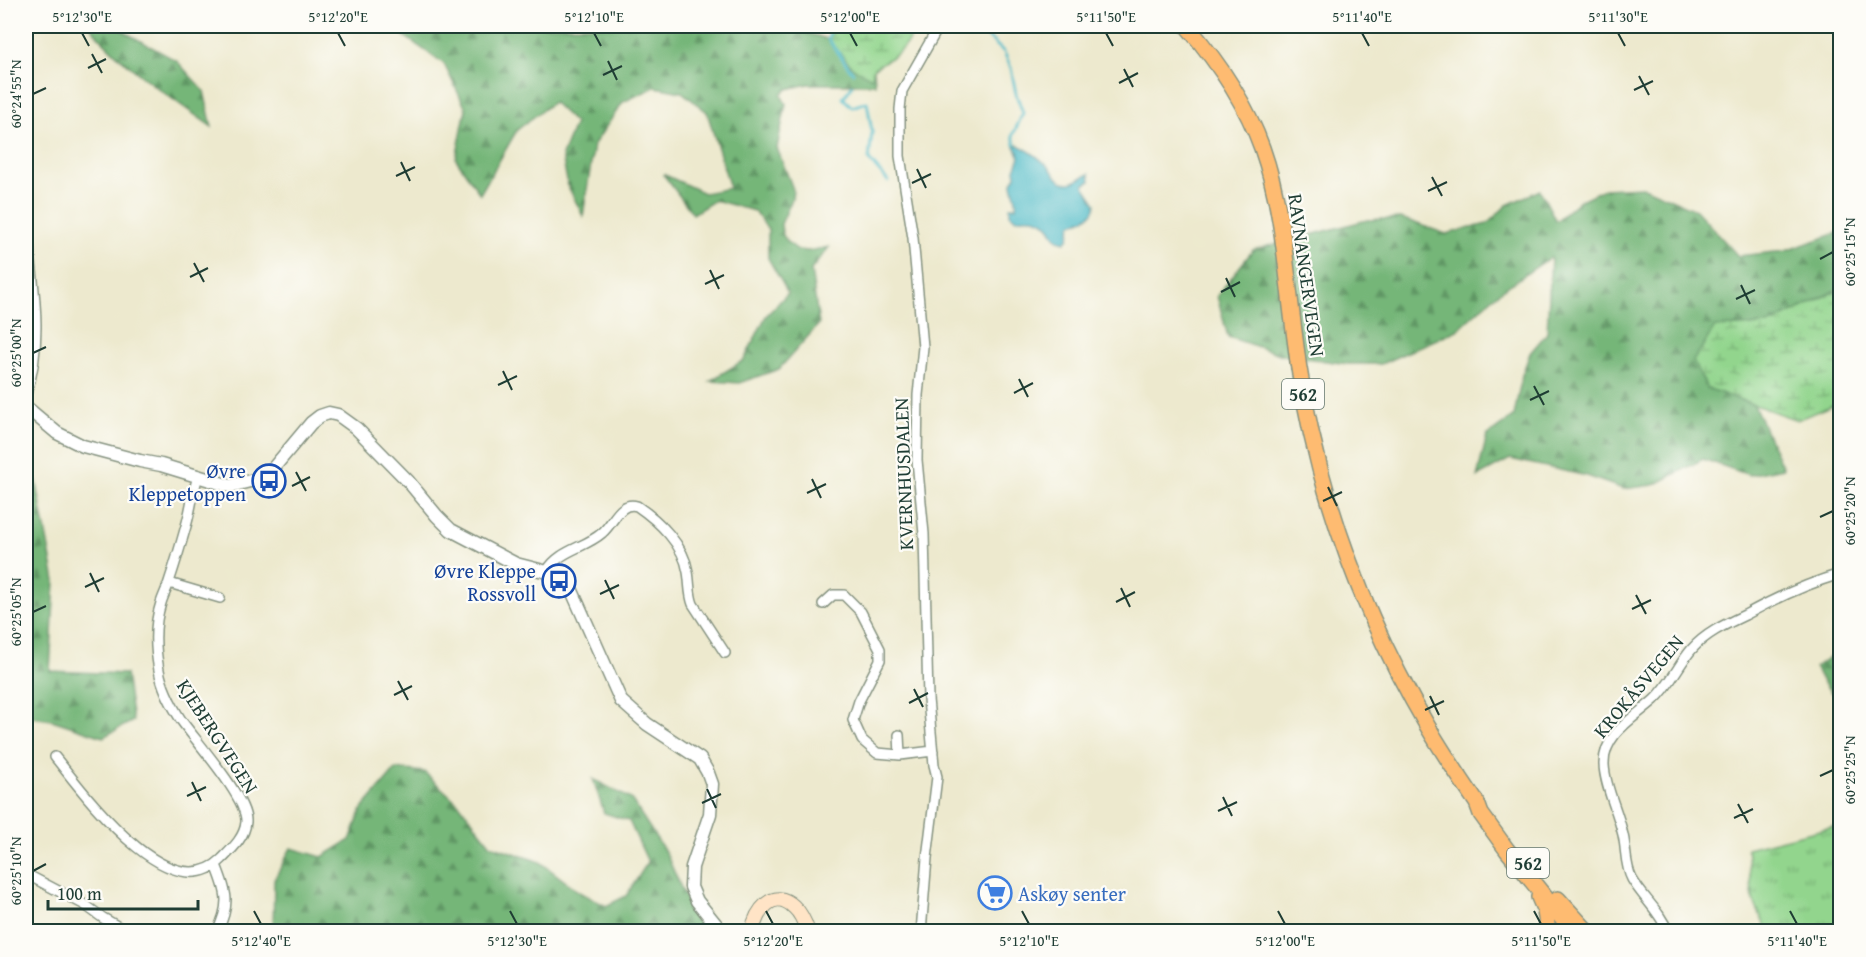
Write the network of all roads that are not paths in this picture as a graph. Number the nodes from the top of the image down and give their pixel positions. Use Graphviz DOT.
graph roads {
  1 [pos="939,26"];
  2 [pos="1187,26"];
  3 [pos="26,220"];
  4 [pos="26,394"];
  5 [pos="26,406"];
  6 [pos="198,477"];
  7 [pos="547,571"];
  8 [pos="1840,574"];
  9 [pos="169,583"];
  10 [pos="220,598"];
  11 [pos="823,604"];
  12 [pos="725,653"];
  13 [pos="899,735"];
  14 [pos="933,751"];
  15 [pos="900,755"];
  16 [pos="55,758"];
  17 [pos="1477,803"];
  18 [pos="216,865"];
  19 [pos="26,874"];
  20 [pos="1534,883"];
  21 [pos="1574,929"];
  22 [pos="128,932"];
  23 [pos="217,932"];
  24 [pos="722,932"];
  25 [pos="752,932"];
  26 [pos="808,932"];
  27 [pos="921,932"];
  28 [pos="1548,932"];
  29 [pos="1668,932"];
  1 -- 14 [label="street, KVERNHUSDALEN"];
  2 -- 17 [label="main road, RAVNANGERVEGEN / 562"];
  3 -- 4 [label="street"];
  5 -- 6 [label="street"];
  6 -- 7 [label="street"];
  6 -- 9 [label="street, KJEBERGVEGEN"];
  7 -- 12 [label="street"];
  7 -- 24 [label="street"];
  8 -- 29 [label="street, KROKÅSVEGEN"];
  9 -- 10 [label="street"];
  9 -- 18 [label="street, KJEBERGVEGEN"];
  11 -- 15 [label="street"];
  13 -- 15 [label="street"];
  14 -- 15 [label="street"];
  14 -- 27 [label="street, KVERNHUSDALEN"];
  16 -- 18 [label="street"];
  17 -- 20 [label="main road, RAVNANGERVEGEN / 562"];
  17 -- 21 [label="main road, RAVNANGERVEGEN / 562"];
  18 -- 23 [label="street"];
  19 -- 22 [label="street"];
  20 -- 21 [label="main road, RAVNANGERVEGEN / 562"];
  20 -- 28 [label="main road"];
  25 -- 26 [label="main road"];
}
